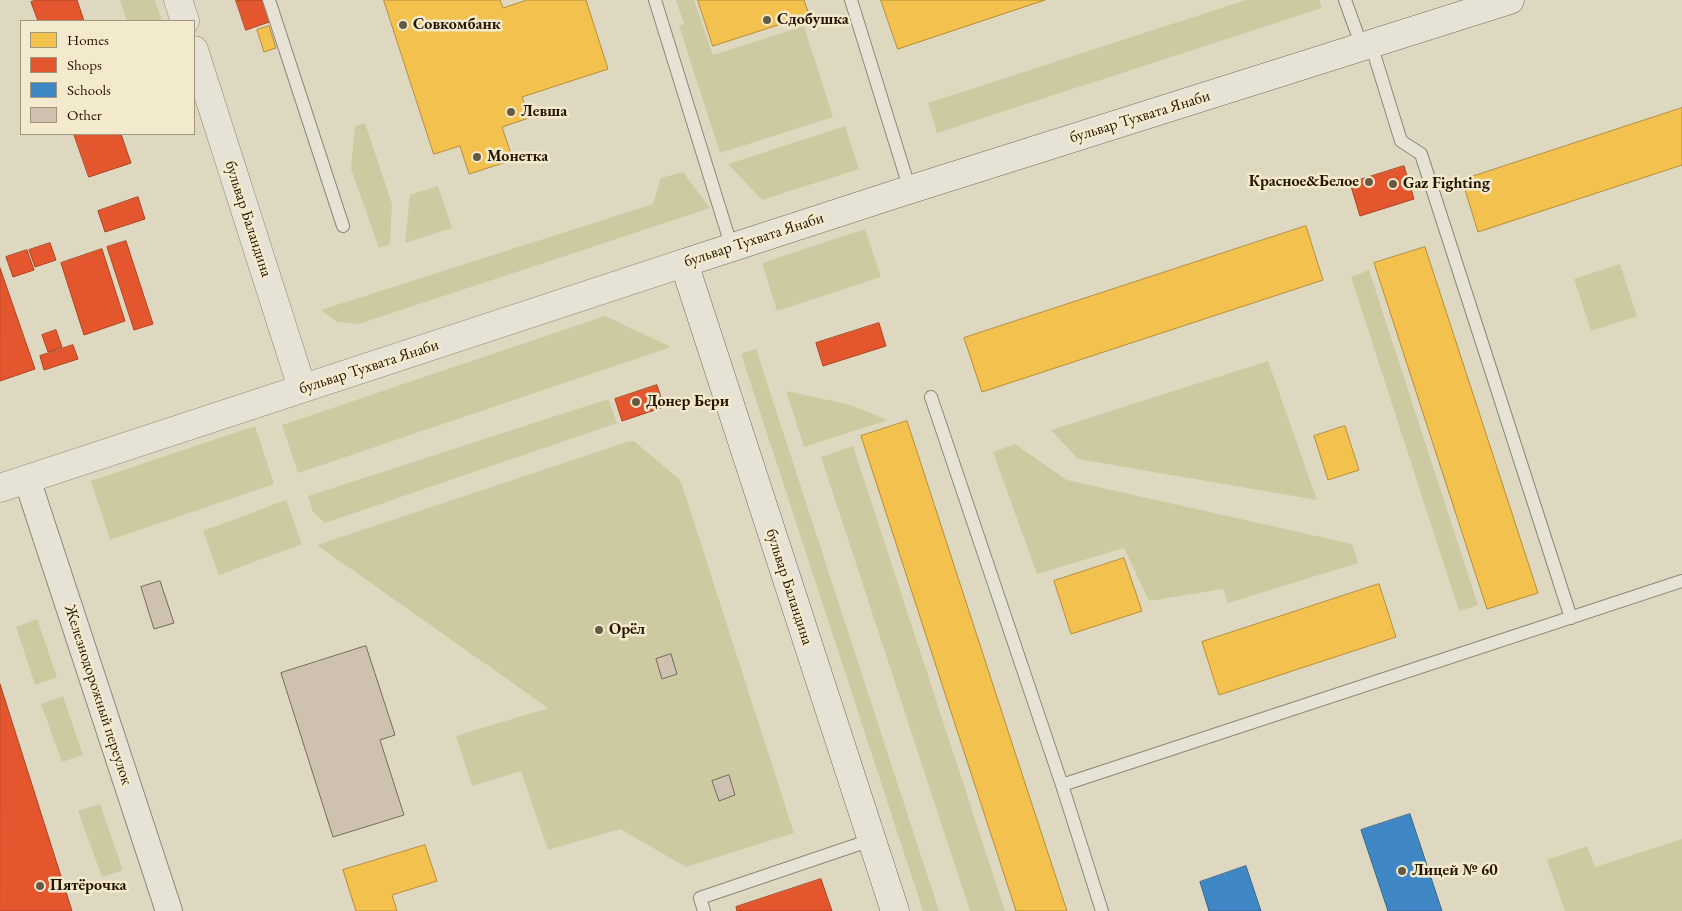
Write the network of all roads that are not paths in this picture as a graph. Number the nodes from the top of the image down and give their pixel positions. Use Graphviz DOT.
graph roads {
  1 [pos="178,0"];
  2 [pos="269,0"];
  3 [pos="655,0"];
  4 [pos="851,0"];
  5 [pos="1345,0"];
  6 [pos="1510,0"];
  7 [pos="185,20"];
  8 [pos="1366,46"];
  9 [pos="195,53"];
  10 [pos="910,190"];
  11 [pos="343,226"];
  12 [pos="732,248"];
  13 [pos="684,264"];
  14 [pos="302,388"];
  15 [pos="931,397"];
  16 [pos="27,479"];
  17 [pos="0,488"];
  18 [pos="1682,581"];
  19 [pos="1571,618"];
  20 [pos="1062,785"];
  21 [pos="871,840"];
  22 [pos="169,911"];
  23 [pos="704,911"];
  24 [pos="895,911"];
  25 [pos="1102,911"];
  1 -- 7 [label="main road"];
  2 -- 11 [label="lane"];
  3 -- 12 [label="lane"];
  4 -- 10 [label="lane"];
  5 -- 8 [label="lane"];
  6 -- 8 [label="main road, бульвар Тухвата Янаби"];
  8 -- 10 [label="main road, бульвар Тухвата Янаби"];
  8 -- 19 [label="lane"];
  9 -- 14 [label="main road, бульвар Баландина"];
  10 -- 12 [label="main road, бульвар Тухвата Янаби"];
  12 -- 13 [label="main road, бульвар Тухвата Янаби"];
  13 -- 14 [label="main road, бульвар Тухвата Янаби"];
  13 -- 21 [label="main road, бульвар Баландина"];
  14 -- 16 [label="main road, бульвар Тухвата Янаби"];
  15 -- 20 [label="lane"];
  16 -- 17 [label="main road, бульвар Тухвата Янаби"];
  16 -- 22 [label="street, Железнодорожный переулок"];
  18 -- 19 [label="lane"];
  19 -- 20 [label="lane"];
  20 -- 25 [label="lane"];
  21 -- 23 [label="lane"];
  21 -- 24 [label="main road, бульвар Баландина"];
}
